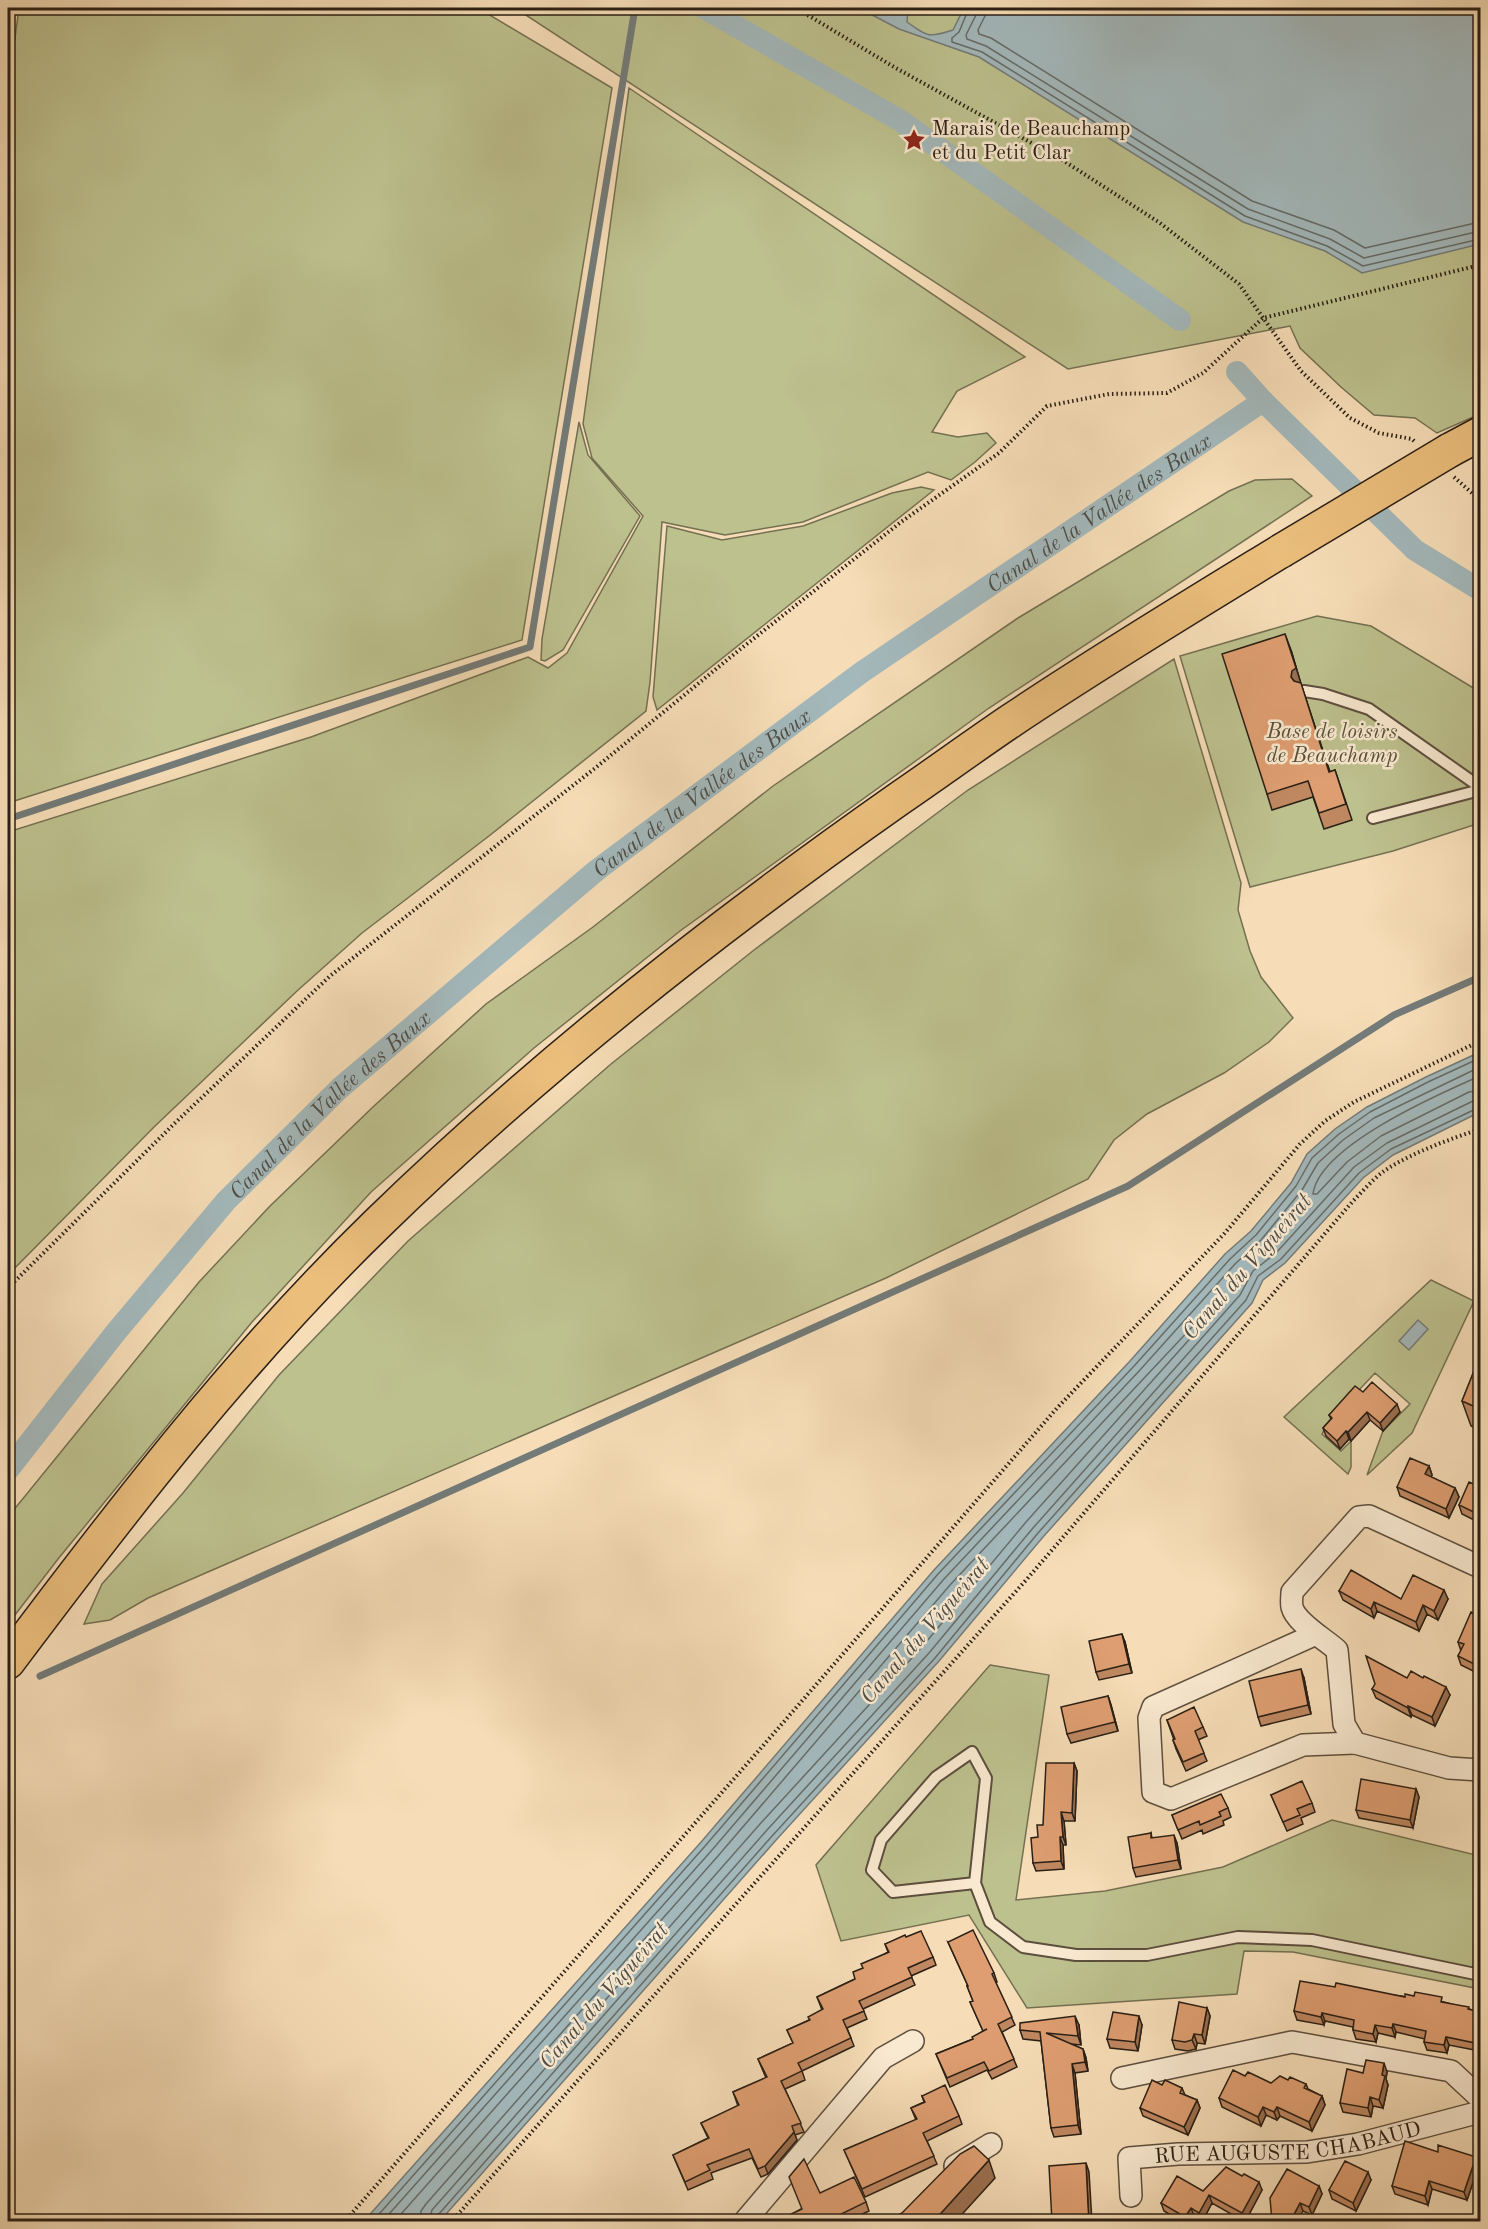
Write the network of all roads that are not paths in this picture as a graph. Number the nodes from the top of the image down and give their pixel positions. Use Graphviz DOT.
graph roads {
  1 [pos="1480,435"];
  2 [pos="1304,691"];
  3 [pos="1480,789"];
  4 [pos="1373,818"];
  5 [pos="1480,1567"];
  6 [pos="1314,1635"];
  7 [pos="8,1662"];
  8 [pos="1355,1743"];
  9 [pos="1480,1770"];
  10 [pos="975,1883"];
  11 [pos="1480,1974"];
  12 [pos="913,2041"];
  13 [pos="1122,2078"];
  14 [pos="1480,2098"];
  15 [pos="1480,2112"];
  16 [pos="991,2144"];
  17 [pos="944,2176"];
  18 [pos="1131,2196"];
  19 [pos="744,2222"];
  1 -- 7 [label="main road, bridge"];
  2 -- 3 [label="lane"];
  3 -- 4 [label="lane"];
  5 -- 6 [label="street"];
  6 -- 8 [label="street"];
  6 -- 8 [label="street"];
  8 -- 9 [label="street"];
  10 -- 10 [label="lane"];
  10 -- 11 [label="lane"];
  12 -- 19 [label="street"];
  13 -- 14 [label="street"];
  15 -- 18 [label="street, RUE AUGUSTE CHABAUD"];
  16 -- 17 [label="street"];
}
